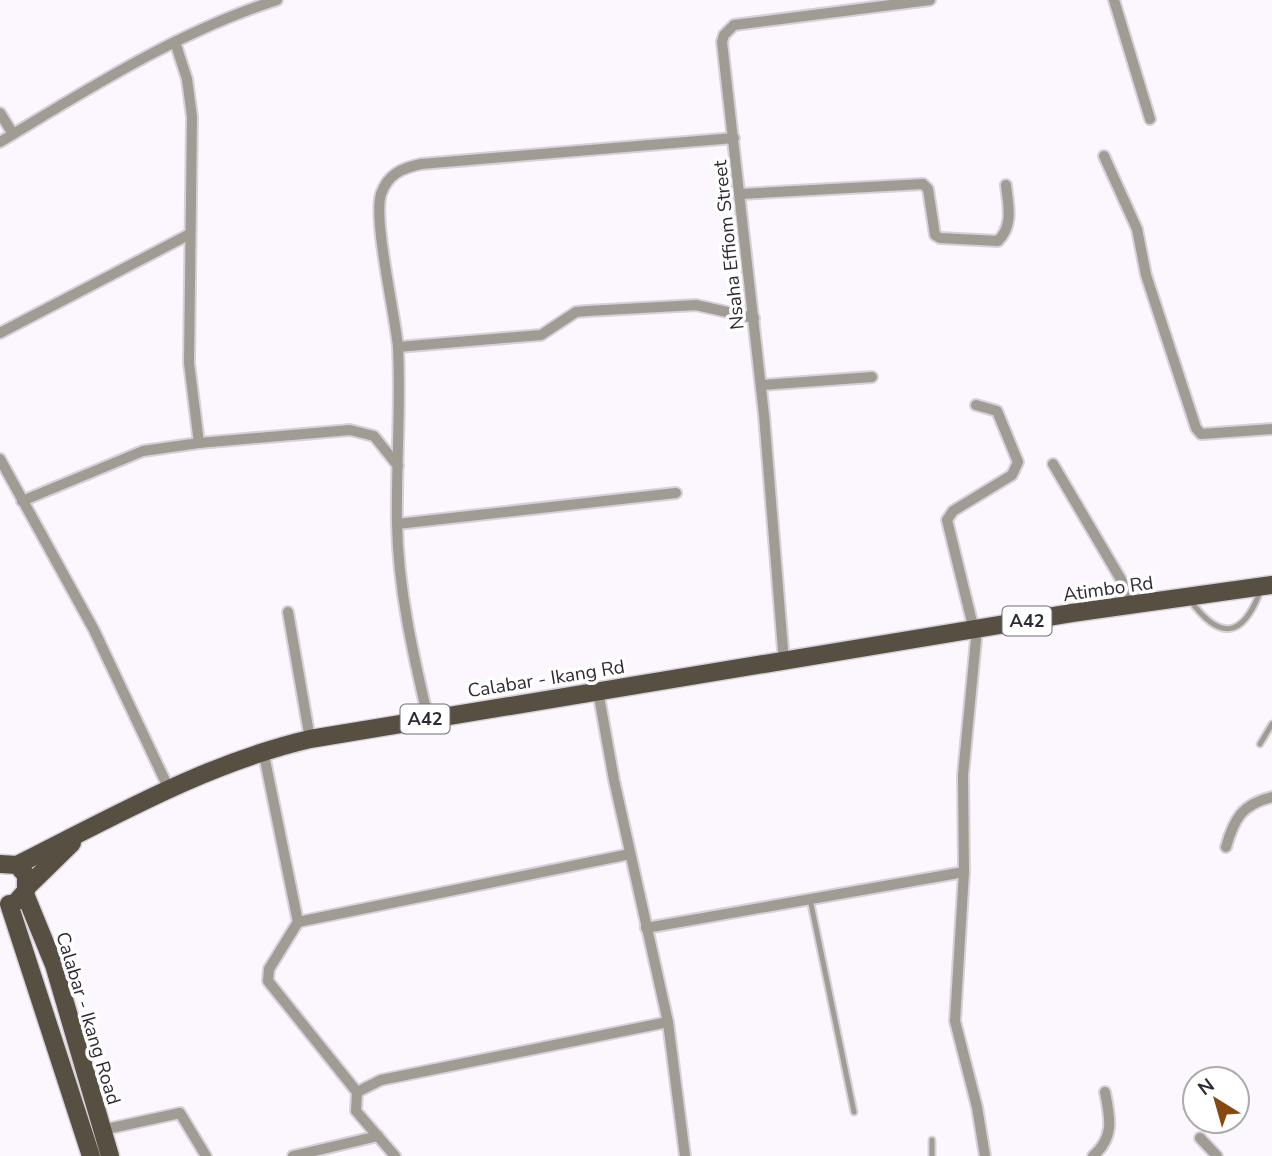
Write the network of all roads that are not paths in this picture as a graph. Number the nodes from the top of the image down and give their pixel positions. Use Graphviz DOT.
graph roads {
  1 [pos="277,0"];
  2 [pos="930,0"];
  3 [pos="1114,0"];
  4 [pos="175,42"];
  5 [pos="0,113"];
  6 [pos="1150,119"];
  7 [pos="13,134"];
  8 [pos="734,138"];
  9 [pos="0,142"];
  10 [pos="1104,156"];
  11 [pos="1006,185"];
  12 [pos="740,194"];
  13 [pos="190,234"];
  14 [pos="754,318"];
  15 [pos="0,333"];
  16 [pos="398,347"];
  17 [pos="872,377"];
  18 [pos="761,385"];
  19 [pos="976,405"];
  20 [pos="1272,429"];
  21 [pos="199,443"];
  22 [pos="0,458"];
  23 [pos="1053,464"];
  24 [pos="398,466"];
  25 [pos="676,493"];
  26 [pos="22,501"];
  27 [pos="397,524"];
  28 [pos="1267,586"];
  29 [pos="1188,598"];
  30 [pos="1136,605"];
  31 [pos="288,612"];
  32 [pos="976,630"];
  33 [pos="784,662"];
  34 [pos="598,691"];
  35 [pos="428,718"];
  36 [pos="1272,724"];
  37 [pos="310,739"];
  38 [pos="1260,744"];
  39 [pos="263,750"];
  40 [pos="168,787"];
  41 [pos="1272,797"];
  42 [pos="83,832"];
  43 [pos="1226,847"];
  44 [pos="630,854"];
  45 [pos="6,860"];
  46 [pos="964,873"];
  47 [pos="26,891"];
  48 [pos="810,899"];
  49 [pos="4,903"];
  50 [pos="298,922"];
  51 [pos="646,928"];
  52 [pos="668,1022"];
  53 [pos="357,1092"];
  54 [pos="1105,1092"];
  55 [pos="854,1112"];
  56 [pos="102,1130"];
  57 [pos="378,1136"];
  58 [pos="1200,1138"];
  59 [pos="932,1140"];
  60 [pos="91,1156"];
  61 [pos="110,1156"];
  62 [pos="206,1156"];
  63 [pos="293,1156"];
  64 [pos="395,1156"];
  65 [pos="685,1156"];
  66 [pos="932,1156"];
  67 [pos="985,1156"];
  68 [pos="1093,1156"];
  69 [pos="1217,1156"];
  1 -- 4 [label="street"];
  2 -- 8 [label="street, Nsaha Effiom Street"];
  3 -- 6 [label="street"];
  4 -- 7 [label="street"];
  4 -- 13 [label="street"];
  5 -- 7 [label="street"];
  7 -- 9 [label="street"];
  8 -- 12 [label="street, Nsaha Effiom Street"];
  8 -- 16 [label="street"];
  10 -- 20 [label="street"];
  11 -- 12 [label="street"];
  12 -- 14 [label="street, Nsaha Effiom Street"];
  13 -- 15 [label="street"];
  13 -- 21 [label="street"];
  14 -- 16 [label="street"];
  14 -- 18 [label="street, Nsaha Effiom Street"];
  16 -- 24 [label="street"];
  17 -- 18 [label="street"];
  18 -- 33 [label="street, Nsaha Effiom Street"];
  19 -- 32 [label="street"];
  21 -- 24 [label="street"];
  21 -- 26 [label="street"];
  22 -- 26 [label="street"];
  23 -- 30 [label="street"];
  24 -- 27 [label="street"];
  25 -- 27 [label="street"];
  26 -- 40 [label="street"];
  27 -- 35 [label="street"];
  28 -- 29 [label="main road, Atimbo Rd / A42"];
  28 -- 29 [label="lane"];
  29 -- 30 [label="main road, Atimbo Rd / A42"];
  30 -- 32 [label="main road, Atimbo Rd / A42"];
  31 -- 37 [label="street"];
  32 -- 33 [label="main road, Atimbo Rd / A42"];
  32 -- 46 [label="street"];
  33 -- 34 [label="main road, Calabar - Ikang Rd / A42"];
  34 -- 35 [label="main road, Calabar - Ikang Rd / A42"];
  34 -- 44 [label="street"];
  35 -- 37 [label="main road, Calabar - Ikang Rd / A42"];
  36 -- 38 [label="lane"];
  37 -- 39 [label="main road, Calabar - Ikang Rd / A42"];
  39 -- 40 [label="main road, Calabar - Ikang Rd / A42"];
  39 -- 50 [label="street"];
  40 -- 42 [label="main road, Calabar - Ikang Rd / A42"];
  41 -- 43 [label="street"];
  42 -- 45 [label="main road, Calabar - Ikang Rd / A42"];
  42 -- 47 [label="main road, Calabar - Ikang Rd / A42"];
  44 -- 50 [label="street"];
  44 -- 51 [label="street"];
  45 -- 47 [label="main road, A42"];
  46 -- 48 [label="street"];
  46 -- 67 [label="street"];
  47 -- 49 [label="main road, A42"];
  47 -- 56 [label="main road, Calabar - Ikang Road / A42"];
  48 -- 51 [label="street"];
  48 -- 55 [label="lane"];
  49 -- 60 [label="main road, Calabar - Ikang Road / A42"];
  50 -- 53 [label="street"];
  51 -- 52 [label="street"];
  52 -- 53 [label="street"];
  52 -- 65 [label="street"];
  53 -- 57 [label="street"];
  54 -- 68 [label="street"];
  56 -- 61 [label="main road, Calabar - Ikang Road / A42"];
  56 -- 62 [label="street"];
  57 -- 63 [label="street"];
  57 -- 64 [label="street"];
  58 -- 69 [label="street"];
  59 -- 66 [label="lane"];
}
